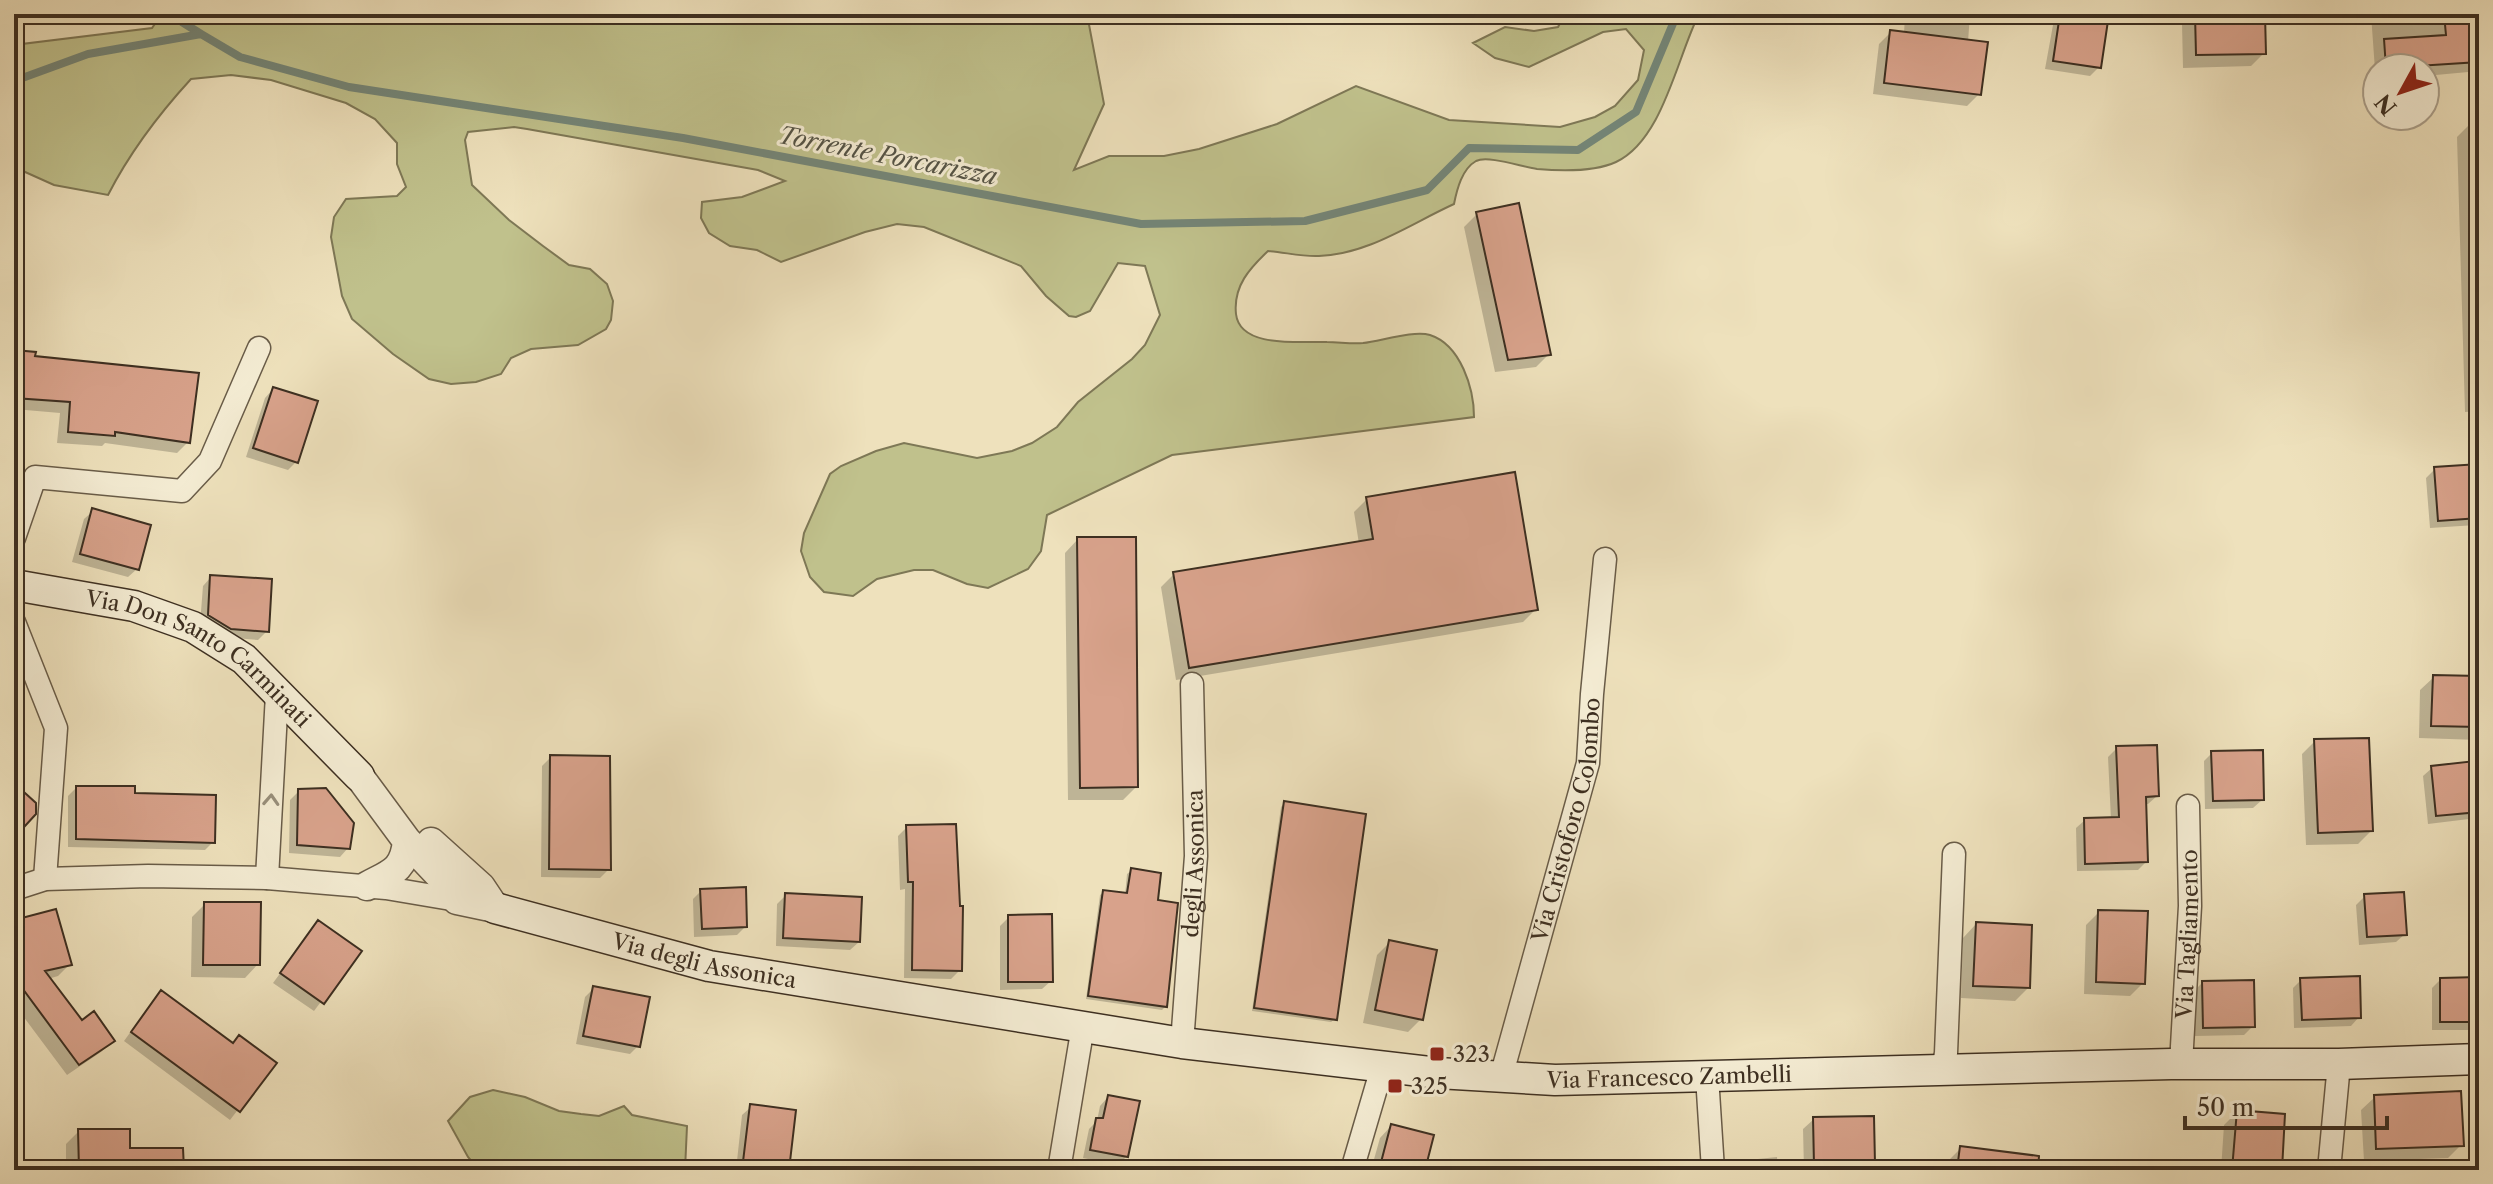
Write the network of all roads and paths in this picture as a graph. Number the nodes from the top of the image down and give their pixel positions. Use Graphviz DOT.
graph roads {
  1 [pos="259,348"];
  2 [pos="14,538"];
  3 [pos="1605,559"];
  4 [pos="14,585"];
  5 [pos="14,622"];
  6 [pos="1192,684"];
  7 [pos="277,694"];
  8 [pos="359,776"];
  9 [pos="2188,806"];
  10 [pos="407,841"];
  11 [pos="1954,854"];
  12 [pos="267,878"];
  13 [pos="45,879"];
  14 [pos="367,886"];
  15 [pos="14,889"];
  16 [pos="457,900"];
  17 [pos="495,908"];
  18 [pos="1083,1026"];
  19 [pos="1182,1043"];
  20 [pos="2479,1059"];
  21 [pos="2181,1064"];
  22 [pos="2339,1064"];
  23 [pos="1389,1068"];
  24 [pos="1943,1070"];
  25 [pos="1707,1076"];
  26 [pos="1501,1077"];
  27 [pos="1059,1170"];
  28 [pos="1352,1170"];
  29 [pos="1713,1170"];
  30 [pos="2329,1170"];
  1 -- 2 [label="street"];
  3 -- 26 [label="street, Via Cristoforo Colombo"];
  4 -- 7 [label="main road, Via Don Santo Carminati"];
  5 -- 13 [label="street"];
  6 -- 19 [label="street, degli Assonica"];
  7 -- 8 [label="main road, Via Don Santo Carminati"];
  12 -- 7 [label="street, one-way"];
  8 -- 10 [label="street, Via Don Santo Carminati"];
  8 -- 17 [label="street, Via Don Santo Carminati"];
  9 -- 21 [label="street, Via Tagliamento"];
  10 -- 14 [label="street"];
  10 -- 16 [label="street, Via Don Santo Carminati"];
  11 -- 24 [label="street"];
  12 -- 13 [label="street, Via degli Assonica"];
  12 -- 14 [label="street, Via degli Assonica"];
  13 -- 15 [label="street, Via degli Assonica"];
  14 -- 16 [label="street, Via degli Assonica"];
  16 -- 17 [label="street, Via degli Assonica"];
  17 -- 18 [label="main road, Via degli Assonica"];
  18 -- 19 [label="main road, Via degli Assonica"];
  18 -- 27 [label="street"];
  19 -- 23 [label="main road, Via degli Assonica"];
  20 -- 22 [label="main road, Via Francesco Zambelli"];
  21 -- 22 [label="main road, Via Francesco Zambelli"];
  21 -- 24 [label="main road, Via Francesco Zambelli"];
  22 -- 30 [label="street"];
  23 -- 26 [label="main road, Via Francesco Zambelli"];
  23 -- 28 [label="street"];
  24 -- 25 [label="main road, Via Francesco Zambelli"];
  25 -- 26 [label="main road, Via Francesco Zambelli"];
  25 -- 29 [label="street"];
}
